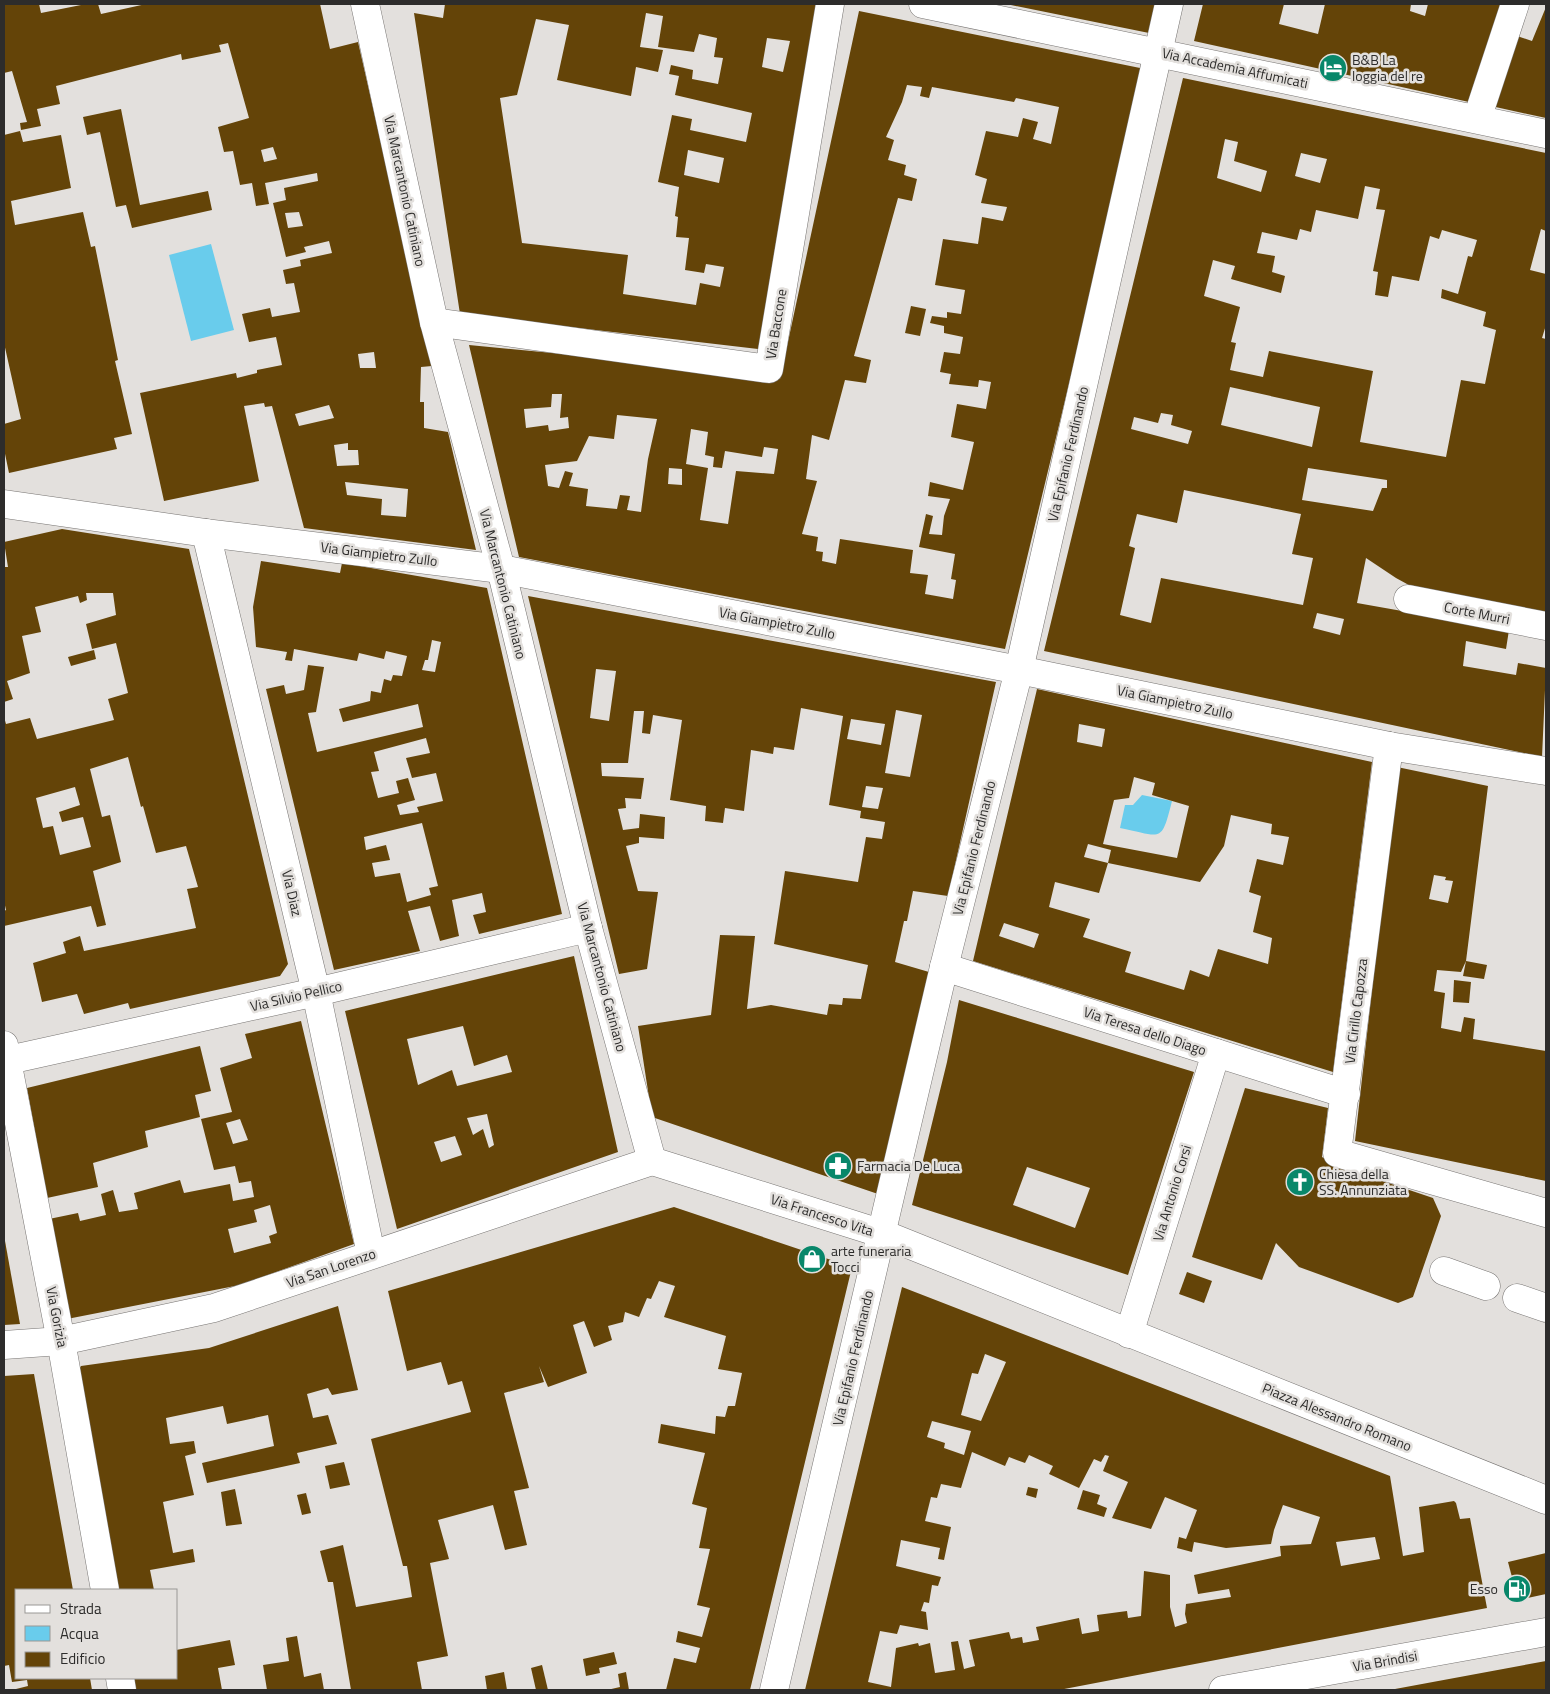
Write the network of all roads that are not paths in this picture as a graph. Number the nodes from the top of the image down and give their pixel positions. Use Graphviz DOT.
graph roads {
  1 [pos="365,4"];
  2 [pos="830,4"];
  3 [pos="923,4"];
  4 [pos="1169,4"];
  5 [pos="1515,4"];
  6 [pos="1158,52"];
  7 [pos="1476,119"];
  8 [pos="1546,134"];
  9 [pos="434,322"];
  10 [pos="4,504"];
  11 [pos="206,533"];
  12 [pos="500,569"];
  13 [pos="1408,599"];
  14 [pos="1546,626"];
  15 [pos="1019,670"];
  16 [pos="1389,746"];
  17 [pos="1546,771"];
  18 [pos="588,928"];
  19 [pos="944,967"];
  20 [pos="316,992"];
  21 [pos="1216,1053"];
  22 [pos="5,1055"];
  23 [pos="1346,1094"];
  24 [pos="652,1161"];
  25 [pos="1546,1212"];
  26 [pos="883,1234"];
  27 [pos="371,1254"];
  28 [pos="1444,1272"];
  29 [pos="1486,1286"];
  30 [pos="1517,1298"];
  31 [pos="1546,1308"];
  32 [pos="1128,1334"];
  33 [pos="61,1341"];
  34 [pos="4,1346"];
  35 [pos="1546,1500"];
  36 [pos="105,1589"];
  37 [pos="1546,1632"];
  38 [pos="774,1690"];
  39 [pos="1223,1690"];
  1 -- 9 [label="street, Via Marcantonio Catiniano"];
  2 -- 9 [label="street, Via Baccone"];
  3 -- 6 [label="street, Via Accademia Affumicati"];
  4 -- 6 [label="street, Via Epifanio Ferdinando"];
  5 -- 7 [label="street"];
  6 -- 7 [label="street, Via Accademia Affumicati"];
  6 -- 15 [label="street, Via Epifanio Ferdinando"];
  7 -- 8 [label="street, Via Accademia Affumicati"];
  9 -- 12 [label="street, Via Marcantonio Catiniano"];
  10 -- 11 [label="street, Via Giampietro Zullo"];
  11 -- 12 [label="street, Via Giampietro Zullo"];
  11 -- 20 [label="street, Via Diaz"];
  12 -- 15 [label="street, Via Giampietro Zullo"];
  12 -- 18 [label="street, Via Marcantonio Catiniano"];
  13 -- 14 [label="street, Corte Murri"];
  15 -- 16 [label="street, Via Giampietro Zullo"];
  15 -- 19 [label="street, Via Epifanio Ferdinando"];
  16 -- 17 [label="street, Via Giampietro Zullo"];
  16 -- 23 [label="street, Via Cirillo Capozza"];
  18 -- 20 [label="street, Via Silvio Pellico"];
  18 -- 24 [label="street, Via Marcantonio Catiniano"];
  19 -- 21 [label="street, Via Teresa dello Diago"];
  19 -- 26 [label="street, Via Epifanio Ferdinando"];
  20 -- 22 [label="street, Via Silvio Pellico"];
  20 -- 27 [label="street, Via Diaz"];
  21 -- 23 [label="street, Via Teresa dello Diago"];
  21 -- 32 [label="street, Via Antonio Corsi"];
  22 -- 33 [label="street, Via Gorizia"];
  23 -- 25 [label="street, Via Cirillo Capozza"];
  24 -- 26 [label="street, Via Francesco Vita"];
  24 -- 27 [label="street, Via San Lorenzo"];
  26 -- 32 [label="street, Via Francesco Vita"];
  26 -- 38 [label="street, Via Epifanio Ferdinando"];
  27 -- 33 [label="street, Via San Lorenzo"];
  28 -- 29 [label="street"];
  30 -- 31 [label="street"];
  32 -- 35 [label="street, Piazza Alessandro Romano"];
  33 -- 34 [label="street, Via San Lorenzo"];
  33 -- 36 [label="street, Via Gorizia"];
  37 -- 39 [label="street, Via Brindisi"];
}
